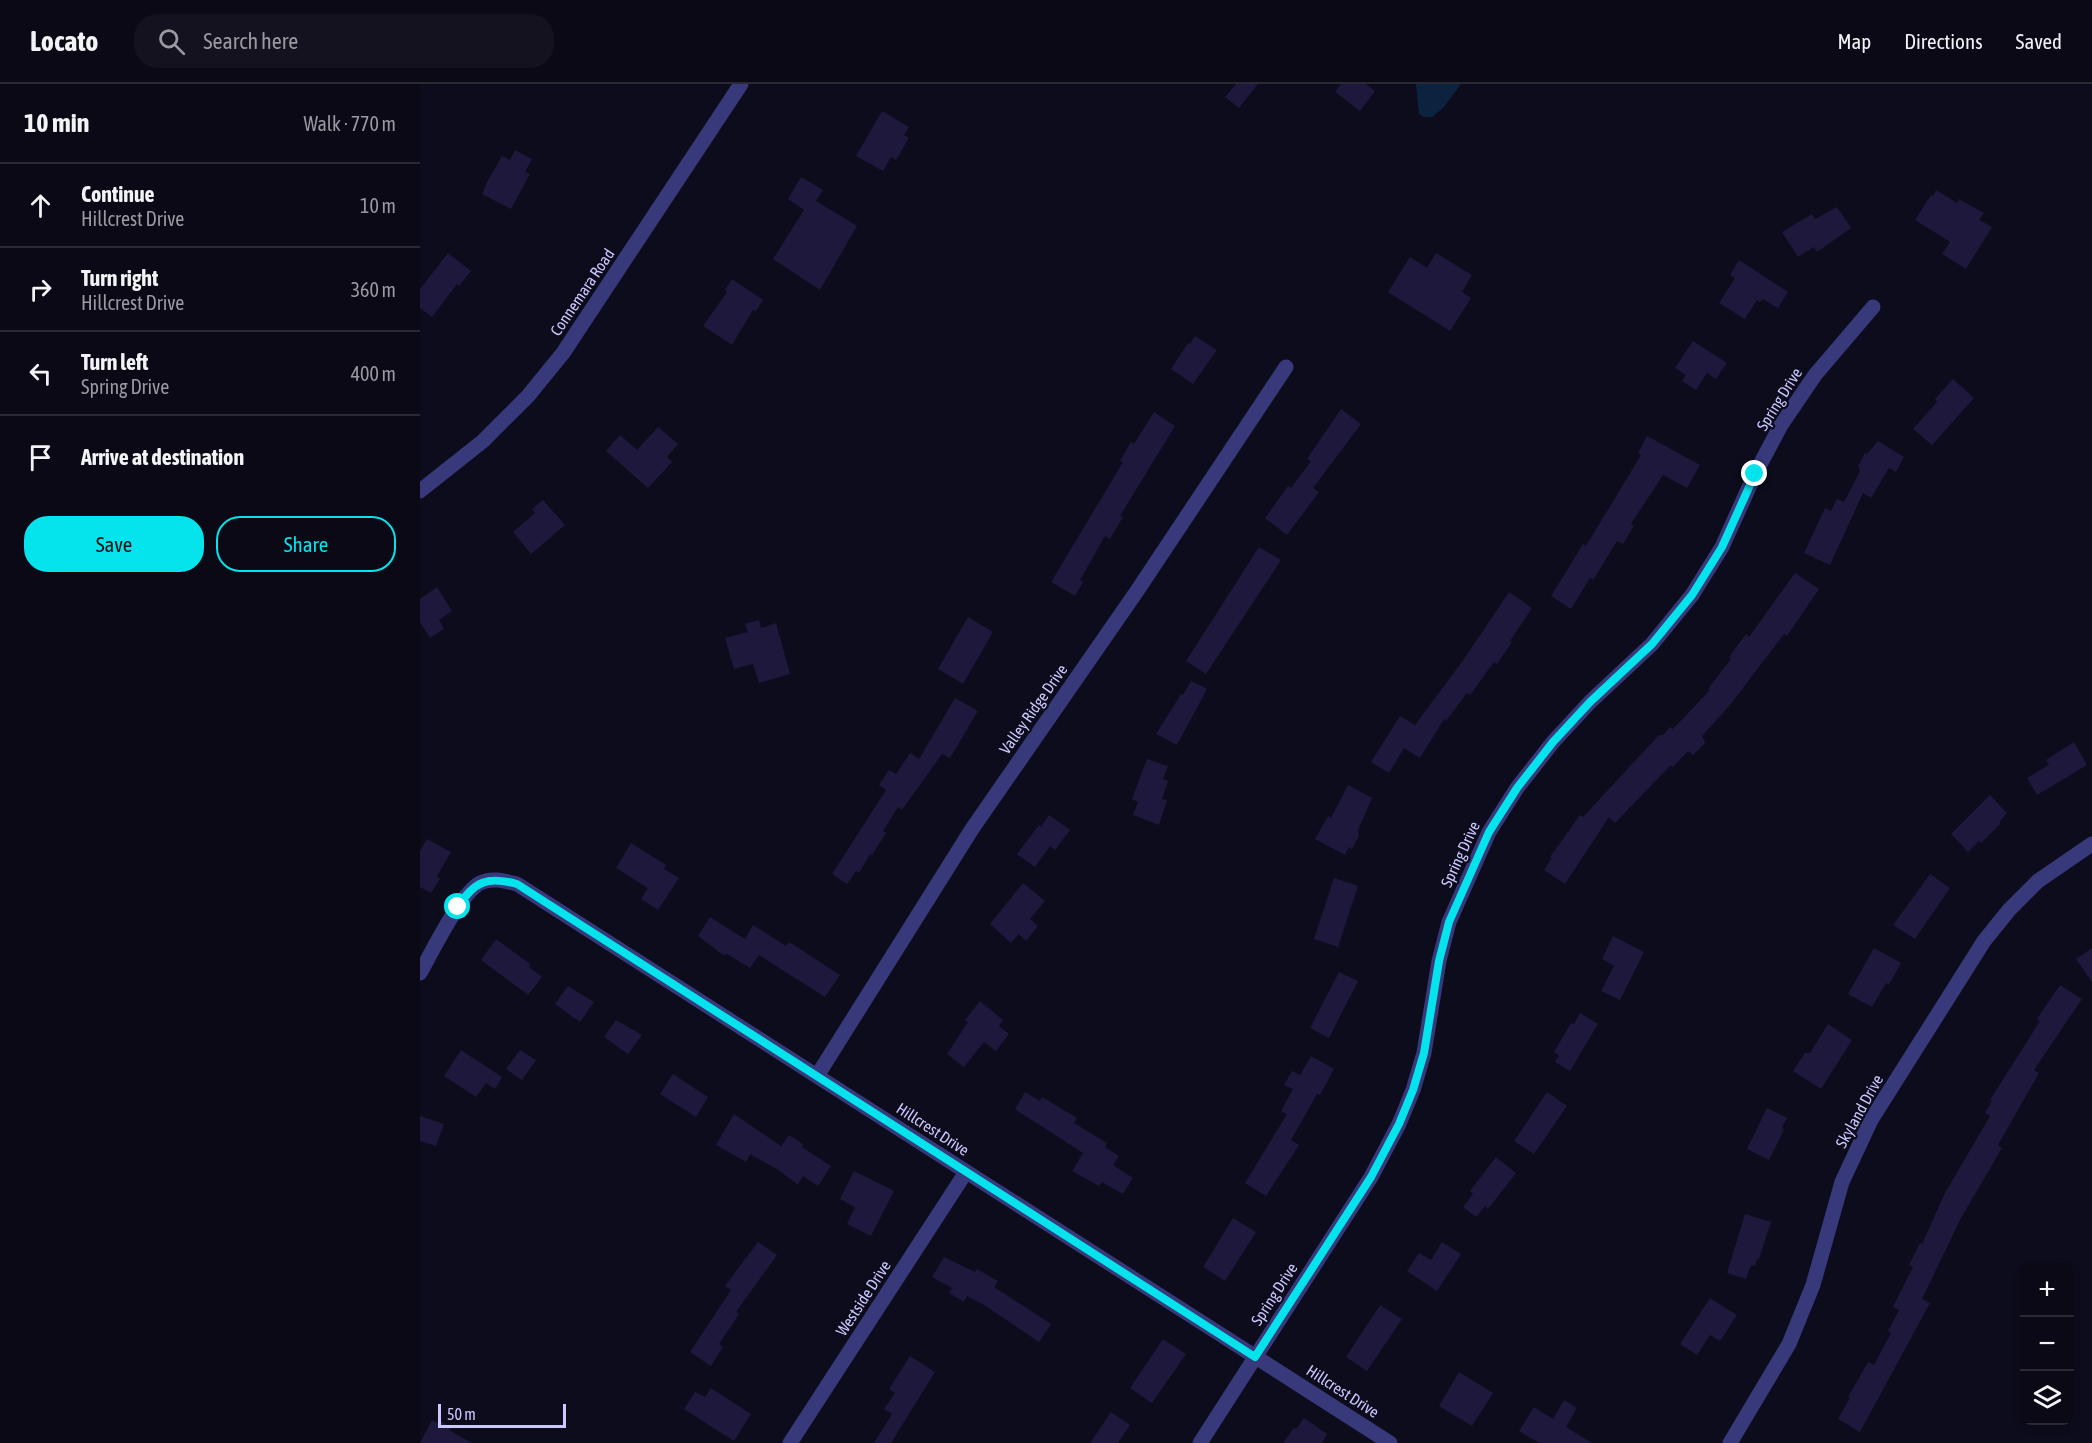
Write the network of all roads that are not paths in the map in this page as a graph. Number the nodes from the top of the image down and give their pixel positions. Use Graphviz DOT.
graph roads {
  1 [pos="741,84"];
  2 [pos="1873,307"];
  3 [pos="1286,367"];
  4 [pos="420,491"];
  5 [pos="2092,844"];
  6 [pos="420,973"];
  7 [pos="817,1076"];
  8 [pos="966,1172"];
  9 [pos="1255,1357"];
  10 [pos="790,1443"];
  11 [pos="1200,1443"];
  12 [pos="1390,1443"];
  13 [pos="1730,1443"];
  1 -- 4 [label="street, Connemara Road"];
  2 -- 9 [label="street, Spring Drive"];
  3 -- 7 [label="street, Valley Ridge Drive"];
  5 -- 13 [label="street, Skyland Drive"];
  6 -- 7 [label="street, Hillcrest Drive"];
  7 -- 8 [label="street, Hillcrest Drive"];
  8 -- 9 [label="street, Hillcrest Drive"];
  8 -- 10 [label="street, Westside Drive"];
  9 -- 11 [label="street, Spring Drive"];
  9 -- 12 [label="street, Hillcrest Drive"];
}
